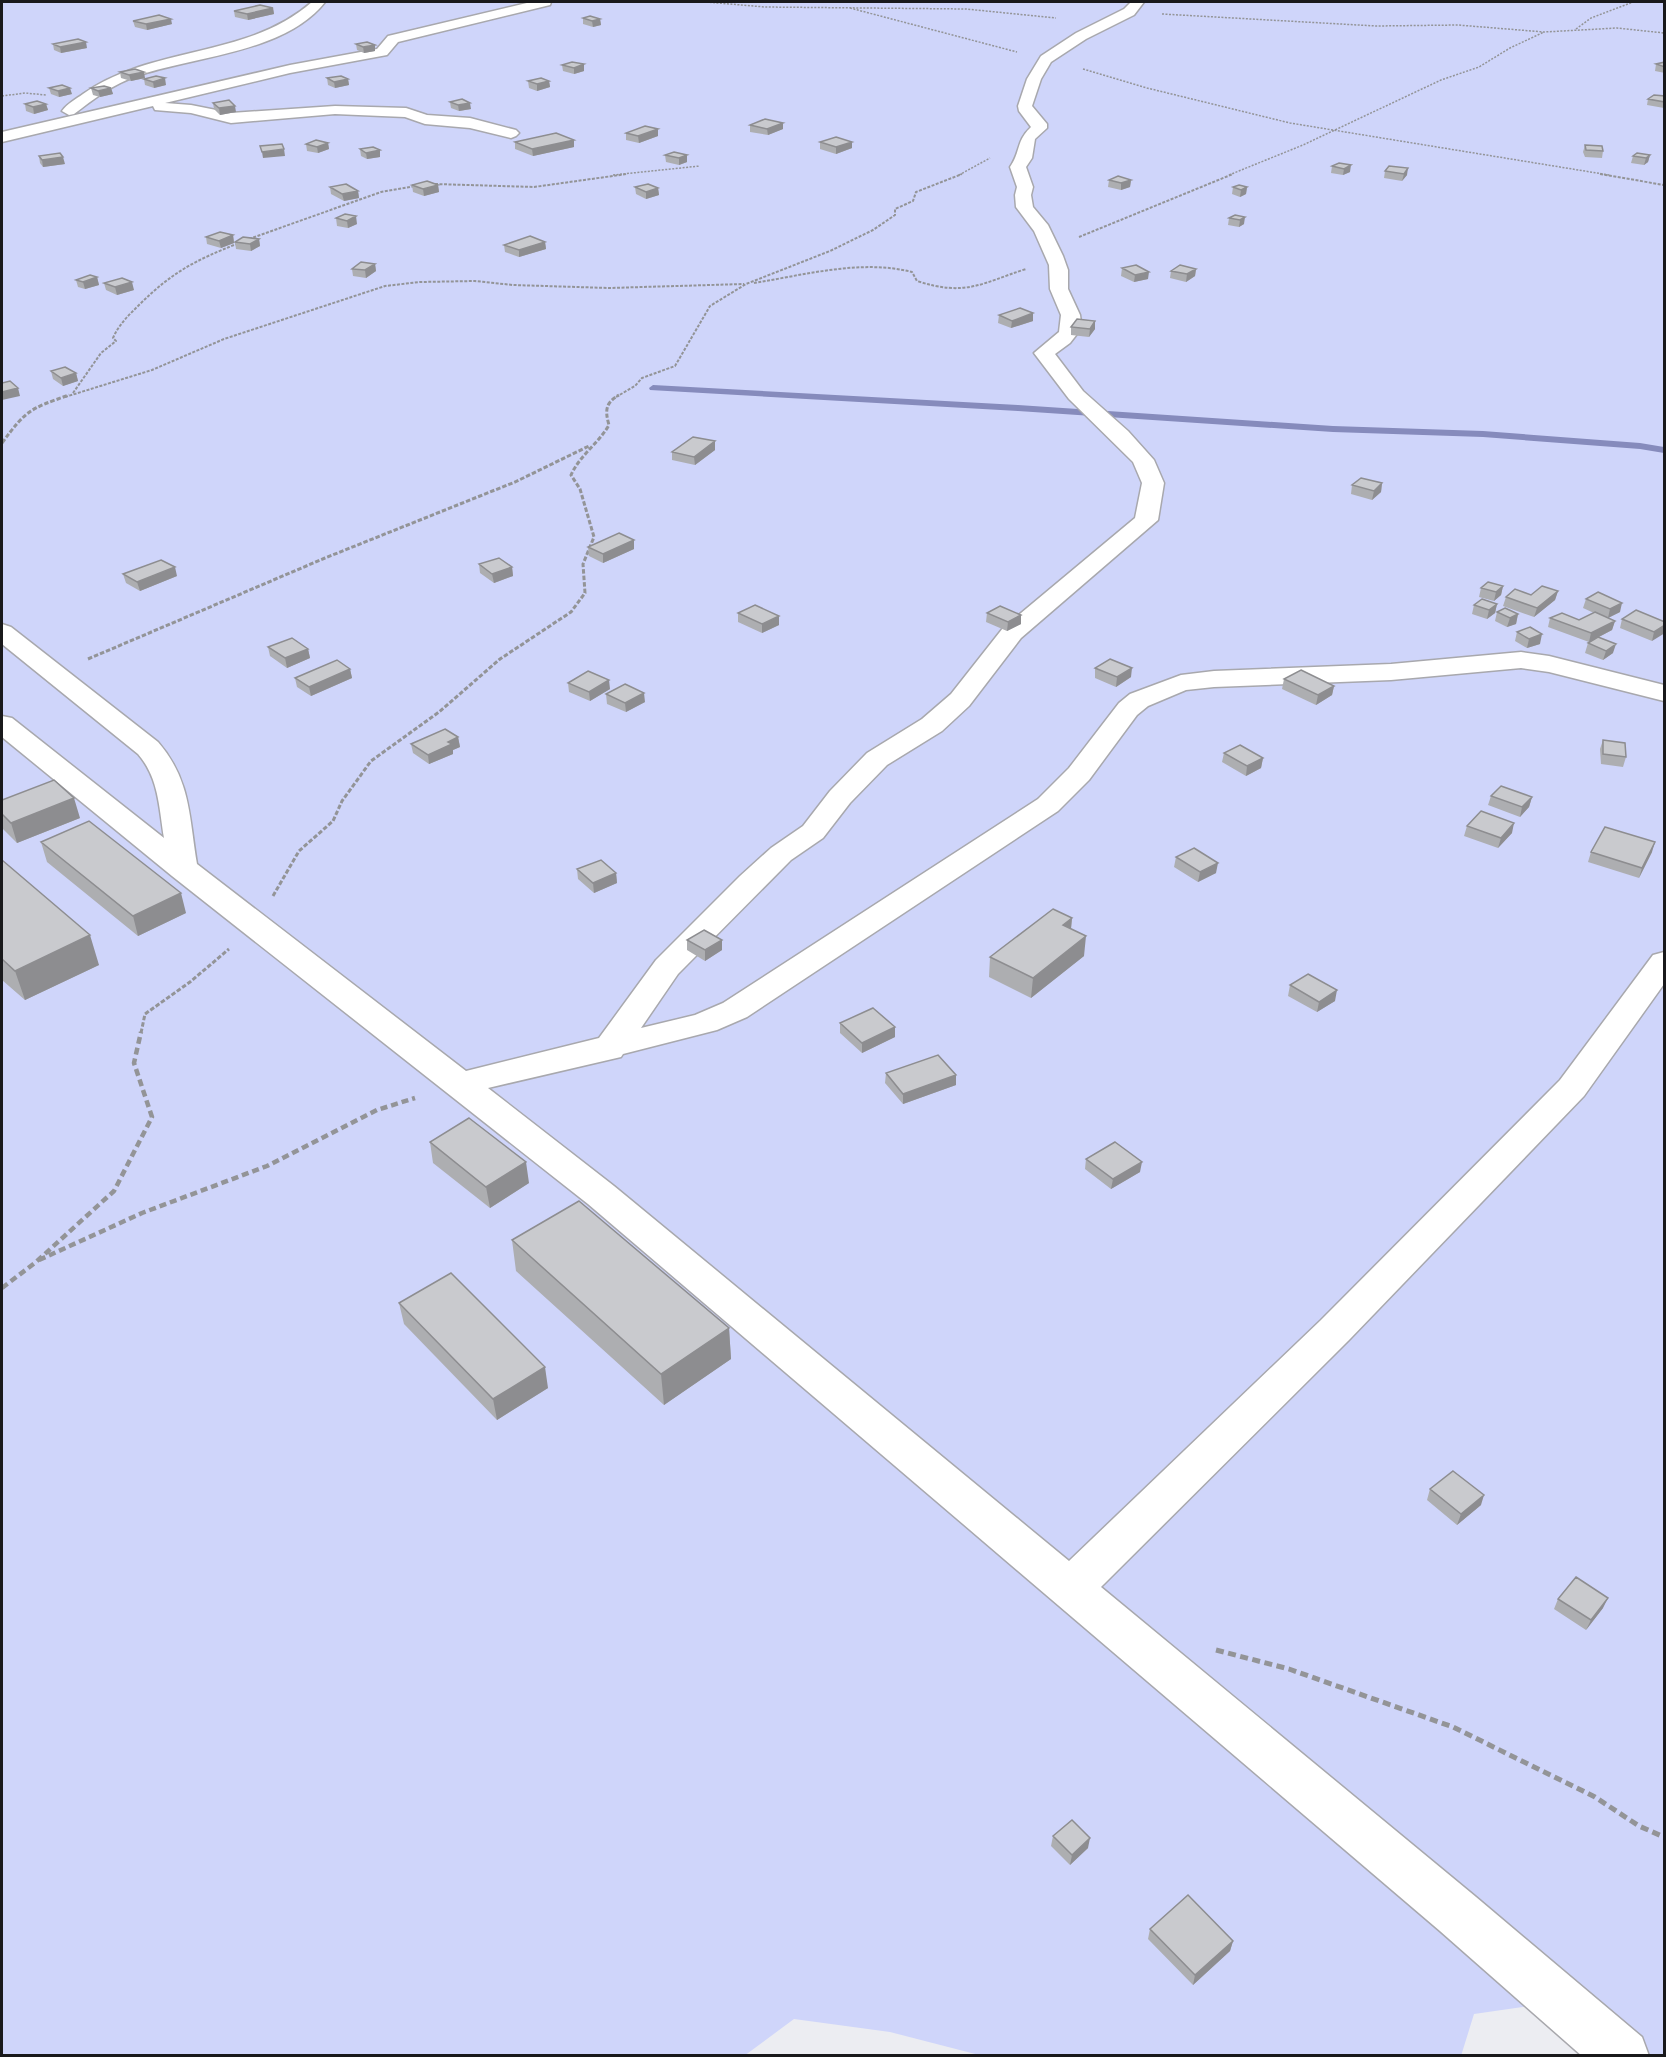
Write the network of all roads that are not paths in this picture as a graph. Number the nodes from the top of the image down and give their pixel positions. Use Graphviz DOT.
graph roads {
  1 [pos="319,2"];
  2 [pos="545,2"];
  3 [pos="1126,11"];
  4 [pos="131,105"];
  5 [pos="54,123"];
  6 [pos="511,133"];
  7 [pos="2,137"];
  8 [pos="2,632"];
  9 [pos="1665,693"];
  10 [pos="2,724"];
  11 [pos="183,870"];
  12 [pos="1665,962"];
  13 [pos="609,1049"];
  14 [pos="462,1083"];
  15 [pos="1070,1589"];
  16 [pos="1623,2055"];
  1 -- 5 [label="street"];
  2 -- 4 [label="street"];
  3 -- 13 [label="street"];
  4 -- 5 [label="street"];
  4 -- 6 [label="street"];
  5 -- 7 [label="street"];
  8 -- 11 [label="street"];
  9 -- 13 [label="street"];
  10 -- 11 [label="street"];
  11 -- 14 [label="street"];
  12 -- 15 [label="street"];
  13 -- 14 [label="street"];
  14 -- 15 [label="street"];
  15 -- 16 [label="street"];
}
